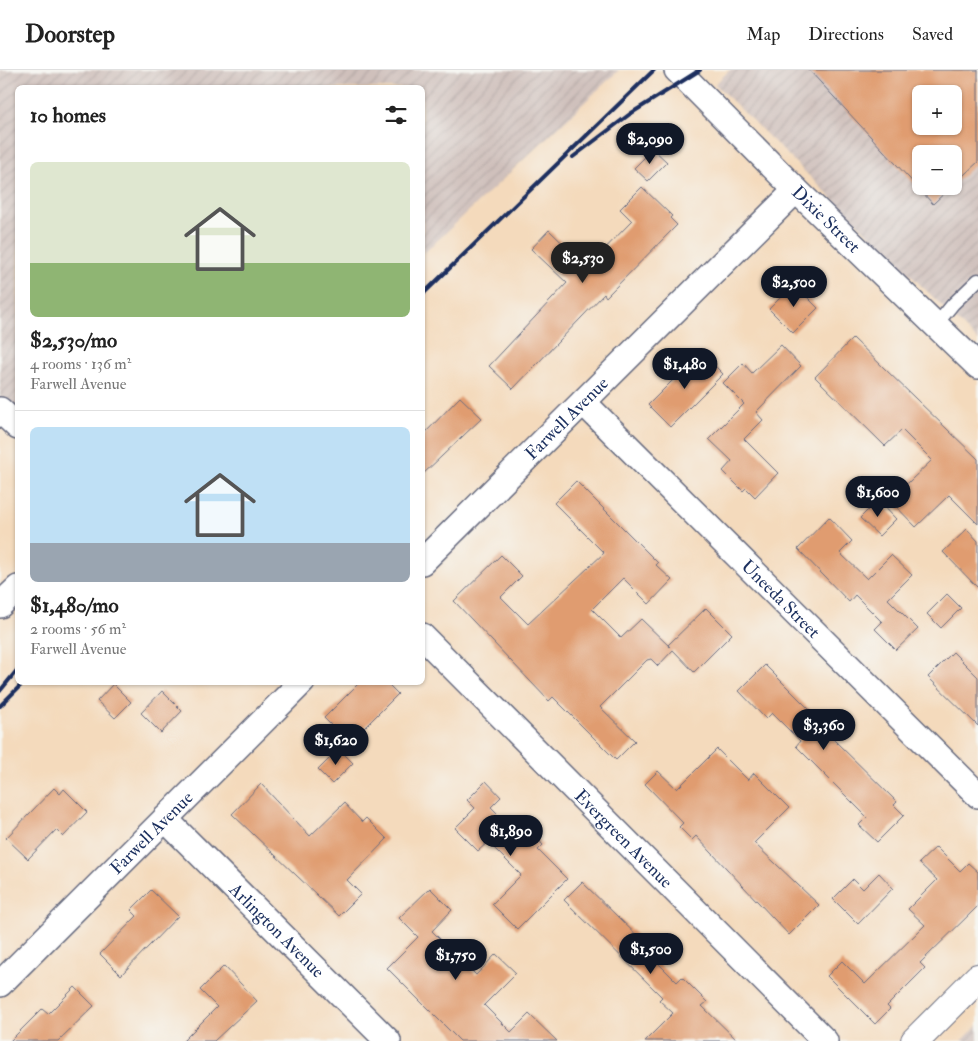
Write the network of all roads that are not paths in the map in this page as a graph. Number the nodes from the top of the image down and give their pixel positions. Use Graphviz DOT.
graph roads {
  1 [pos="678,70"];
  2 [pos="796,190"];
  3 [pos="978,280"];
  4 [pos="936,325"];
  5 [pos="978,366"];
  6 [pos="583,402"];
  7 [pos="0,410"];
  8 [pos="15,424"];
  9 [pos="425,559"];
  10 [pos="15,591"];
  11 [pos="0,605"];
  12 [pos="425,639"];
  13 [pos="299,685"];
  14 [pos="978,795"];
  15 [pos="165,818"];
  16 [pos="978,978"];
  17 [pos="0,984"];
  18 [pos="388,1041"];
  19 [pos="825,1041"];
  20 [pos="914,1041"];
  1 -- 2 [label="street, Dixie Street"];
  2 -- 4 [label="street, Dixie Street"];
  2 -- 6 [label="street, Farwell Avenue"];
  3 -- 4 [label="lane"];
  4 -- 5 [label="street, Dixie Street"];
  6 -- 9 [label="street, Farwell Avenue"];
  6 -- 14 [label="street, Uneeda Street"];
  7 -- 8 [label="street"];
  10 -- 11 [label="street"];
  12 -- 19 [label="street, Evergreen Avenue"];
  13 -- 15 [label="street, Farwell Avenue"];
  15 -- 17 [label="street, Farwell Avenue"];
  15 -- 18 [label="street, Arlington Avenue"];
  16 -- 20 [label="street"];
}
